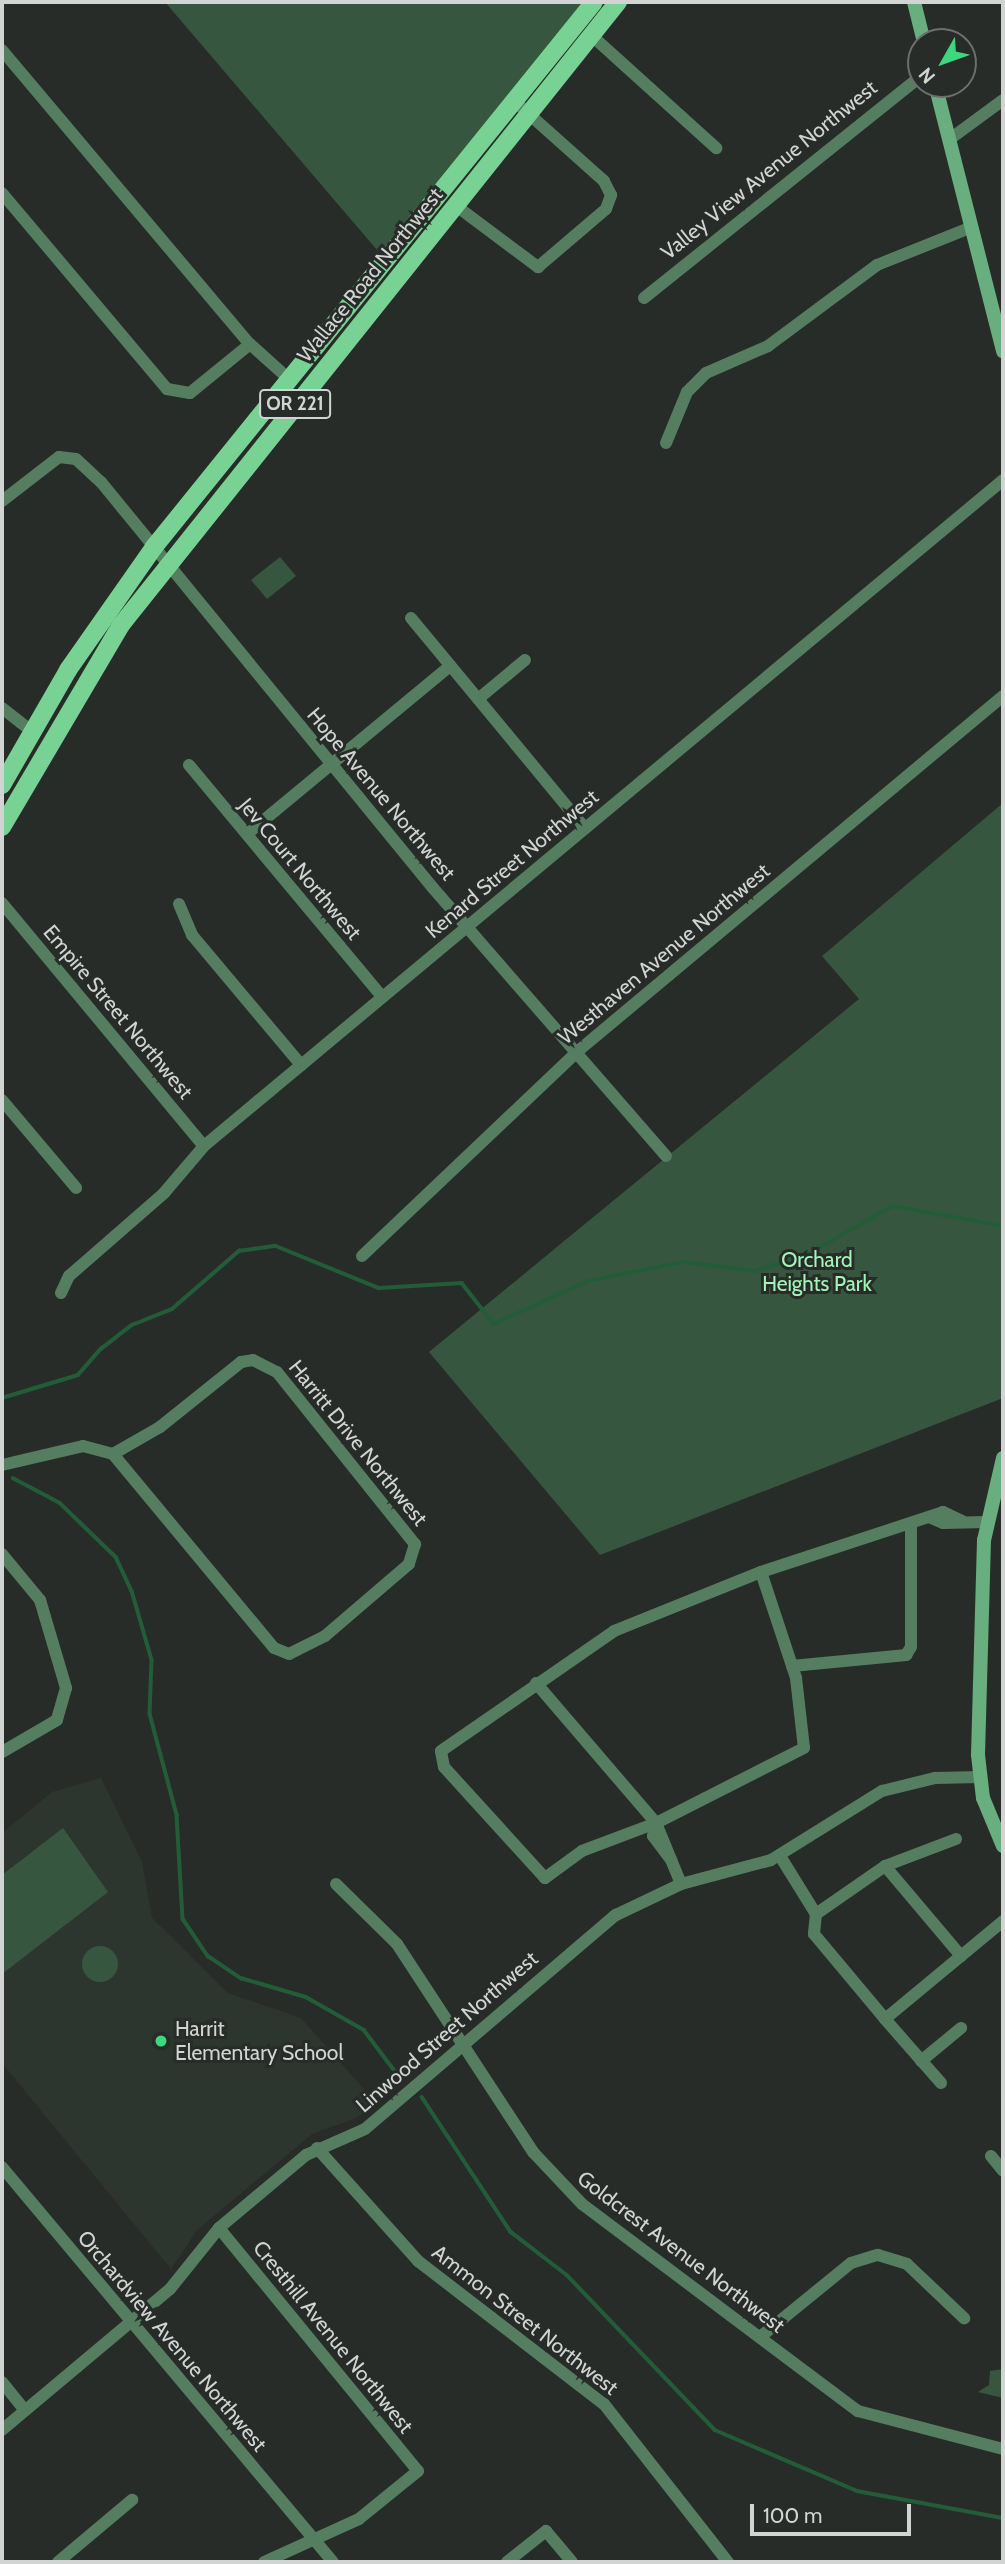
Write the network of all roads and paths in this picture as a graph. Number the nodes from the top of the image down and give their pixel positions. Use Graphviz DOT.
graph roads {
  1 [pos="594,2"];
  2 [pos="618,2"];
  3 [pos="914,2"];
  4 [pos="921,28"];
  5 [pos="591,35"];
  6 [pos="2,50"];
  7 [pos="907,87"];
  8 [pos="939,98"];
  9 [pos="513,100"];
  10 [pos="1003,100"];
  11 [pos="528,112"];
  12 [pos="950,138"];
  13 [pos="716,148"];
  14 [pos="2,193"];
  15 [pos="456,205"];
  16 [pos="972,227"];
  17 [pos="391,255"];
  18 [pos="644,298"];
  19 [pos="250,344"];
  20 [pos="344,345"];
  21 [pos="1003,351"];
  22 [pos="290,380"];
  23 [pos="666,443"];
  24 [pos="1003,480"];
  25 [pos="2,501"];
  26 [pos="154,547"];
  27 [pos="167,564"];
  28 [pos="411,618"];
  29 [pos="525,660"];
  30 [pos="450,666"];
  31 [pos="1003,696"];
  32 [pos="478,699"];
  33 [pos="2,708"];
  34 [pos="31,732"];
  35 [pos="189,765"];
  36 [pos="331,765"];
  37 [pos="2,785"];
  38 [pos="2,827"];
  39 [pos="585,828"];
  40 [pos="247,834"];
  41 [pos="2,903"];
  42 [pos="179,904"];
  43 [pos="469,925"];
  44 [pos="382,998"];
  45 [pos="578,1051"];
  46 [pos="301,1065"];
  47 [pos="2,1100"];
  48 [pos="204,1146"];
  49 [pos="666,1156"];
  50 [pos="76,1188"];
  51 [pos="362,1256"];
  52 [pos="61,1293"];
  53 [pos="113,1454"];
  54 [pos="1003,1458"];
  55 [pos="2,1465"];
  56 [pos="986,1521"];
  57 [pos="911,1524"];
  58 [pos="2,1554"];
  59 [pos="761,1572"];
  60 [pos="792,1666"];
  61 [pos="536,1683"];
  62 [pos="2,1752"];
  63 [pos="980,1777"];
  64 [pos="656,1823"];
  65 [pos="956,1839"];
  66 [pos="1003,1846"];
  67 [pos="780,1856"];
  68 [pos="885,1866"];
  69 [pos="336,1884"];
  70 [pos="681,1884"];
  71 [pos="816,1914"];
  72 [pos="1003,1921"];
  73 [pos="961,1956"];
  74 [pos="886,2019"];
  75 [pos="961,2028"];
  76 [pos="465,2046"];
  77 [pos="921,2061"];
  78 [pos="941,2083"];
  79 [pos="317,2148"];
  80 [pos="991,2155"];
  81 [pos="2,2167"];
  82 [pos="1003,2171"];
  83 [pos="219,2228"];
  84 [pos="964,2318"];
  85 [pos="132,2320"];
  86 [pos="760,2337"];
  87 [pos="2,2382"];
  88 [pos="25,2410"];
  89 [pos="2,2430"];
  90 [pos="1003,2449"];
  91 [pos="132,2500"];
  92 [pos="313,2540"];
  93 [pos="58,2562"];
  94 [pos="264,2562"];
  95 [pos="333,2562"];
  96 [pos="507,2562"];
  97 [pos="572,2562"];
  98 [pos="728,2562"];
  1 -- 9 [label="main road, Wallace Road Northwest / OR 221"];
  2 -- 5 [label="main road, Wallace Road Northwest / OR 221"];
  3 -- 4 [label="main road"];
  5 -- 11 [label="main road, Wallace Road Northwest / OR 221"];
  5 -- 13 [label="street"];
  6 -- 19 [label="street"];
  7 -- 18 [label="street, Valley View Avenue Northwest"];
  8 -- 12 [label="main road"];
  9 -- 11 [label="street"];
  9 -- 17 [label="main road, Wallace Road Northwest / OR 221"];
  10 -- 12 [label="street"];
  11 -- 15 [label="main road, Wallace Road Northwest / OR 221"];
  11 -- 15 [label="street"];
  12 -- 16 [label="main road"];
  14 -- 19 [label="street"];
  15 -- 20 [label="main road, Wallace Road Northwest / OR 221"];
  16 -- 21 [label="main road"];
  16 -- 23 [label="street"];
  17 -- 20 [label="main road"];
  17 -- 22 [label="main road, Wallace Road Northwest / OR 221"];
  19 -- 22 [label="street"];
  20 -- 27 [label="main road, Wallace Road Northwest / OR 221"];
  22 -- 26 [label="main road, Wallace Road Northwest / OR 221"];
  24 -- 39 [label="street, Kenard Street Northwest"];
  25 -- 26 [label="street, Hope Avenue Northwest"];
  26 -- 27 [label="street, Hope Avenue Northwest"];
  26 -- 34 [label="main road, Wallace Road Northwest / OR 221"];
  27 -- 36 [label="street, Hope Avenue Northwest"];
  27 -- 38 [label="main road, Wallace Road Northwest / OR 221"];
  28 -- 30 [label="street"];
  29 -- 32 [label="street"];
  30 -- 32 [label="street"];
  30 -- 36 [label="street"];
  31 -- 45 [label="street, Westhaven Avenue Northwest"];
  32 -- 39 [label="street"];
  33 -- 34 [label="street"];
  34 -- 37 [label="main road, Wallace Road Northwest / OR 221"];
  35 -- 40 [label="street, Jev Court Northwest"];
  36 -- 40 [label="street"];
  36 -- 43 [label="street, Hope Avenue Northwest"];
  39 -- 43 [label="street, Kenard Street Northwest"];
  40 -- 44 [label="street, Jev Court Northwest"];
  41 -- 48 [label="street, Empire Street Northwest"];
  42 -- 46 [label="street"];
  43 -- 44 [label="street, Kenard Street Northwest"];
  43 -- 45 [label="street, Hope Avenue Northwest"];
  44 -- 46 [label="street, Kenard Street Northwest"];
  45 -- 49 [label="street, Hope Avenue Northwest"];
  45 -- 51 [label="street, Westhaven Avenue Northwest"];
  46 -- 48 [label="street, Kenard Street Northwest"];
  47 -- 50 [label="street"];
  48 -- 52 [label="street, Kenard Street Northwest"];
  53 -- 53 [label="street, Harritt Drive Northwest"];
  53 -- 55 [label="street"];
  54 -- 56 [label="main road"];
  56 -- 57 [label="street"];
  56 -- 63 [label="main road"];
  57 -- 59 [label="street"];
  57 -- 60 [label="street"];
  58 -- 62 [label="street"];
  59 -- 60 [label="street"];
  59 -- 61 [label="street"];
  60 -- 64 [label="street"];
  61 -- 64 [label="street"];
  61 -- 64 [label="street"];
  63 -- 66 [label="main road"];
  63 -- 67 [label="street, Linwood Street Northwest"];
  64 -- 70 [label="street"];
  65 -- 68 [label="street"];
  67 -- 70 [label="street, Linwood Street Northwest"];
  67 -- 71 [label="street"];
  68 -- 71 [label="street"];
  68 -- 73 [label="street"];
  69 -- 76 [label="street, Goldcrest Avenue Northwest"];
  70 -- 76 [label="street, Linwood Street Northwest"];
  71 -- 74 [label="street"];
  72 -- 73 [label="street"];
  73 -- 74 [label="street"];
  74 -- 77 [label="street"];
  75 -- 77 [label="street"];
  76 -- 79 [label="street, Linwood Street Northwest"];
  76 -- 86 [label="street, Goldcrest Avenue Northwest"];
  77 -- 78 [label="street"];
  79 -- 83 [label="street, Linwood Street Northwest"];
  79 -- 98 [label="street, Ammon Street Northwest"];
  80 -- 82 [label="street"];
  81 -- 85 [label="street, Orchardview Avenue Northwest"];
  83 -- 85 [label="street, Linwood Street Northwest"];
  83 -- 92 [label="street, Cresthill Avenue Northwest"];
  84 -- 86 [label="street"];
  85 -- 88 [label="street, Linwood Street Northwest"];
  85 -- 92 [label="street, Orchardview Avenue Northwest"];
  86 -- 90 [label="street, Goldcrest Avenue Northwest"];
  87 -- 88 [label="street"];
  88 -- 89 [label="street, Linwood Street Northwest"];
  91 -- 93 [label="street"];
  92 -- 94 [label="street"];
  92 -- 95 [label="street, Orchardview Avenue Northwest"];
  96 -- 97 [label="street"];
}
